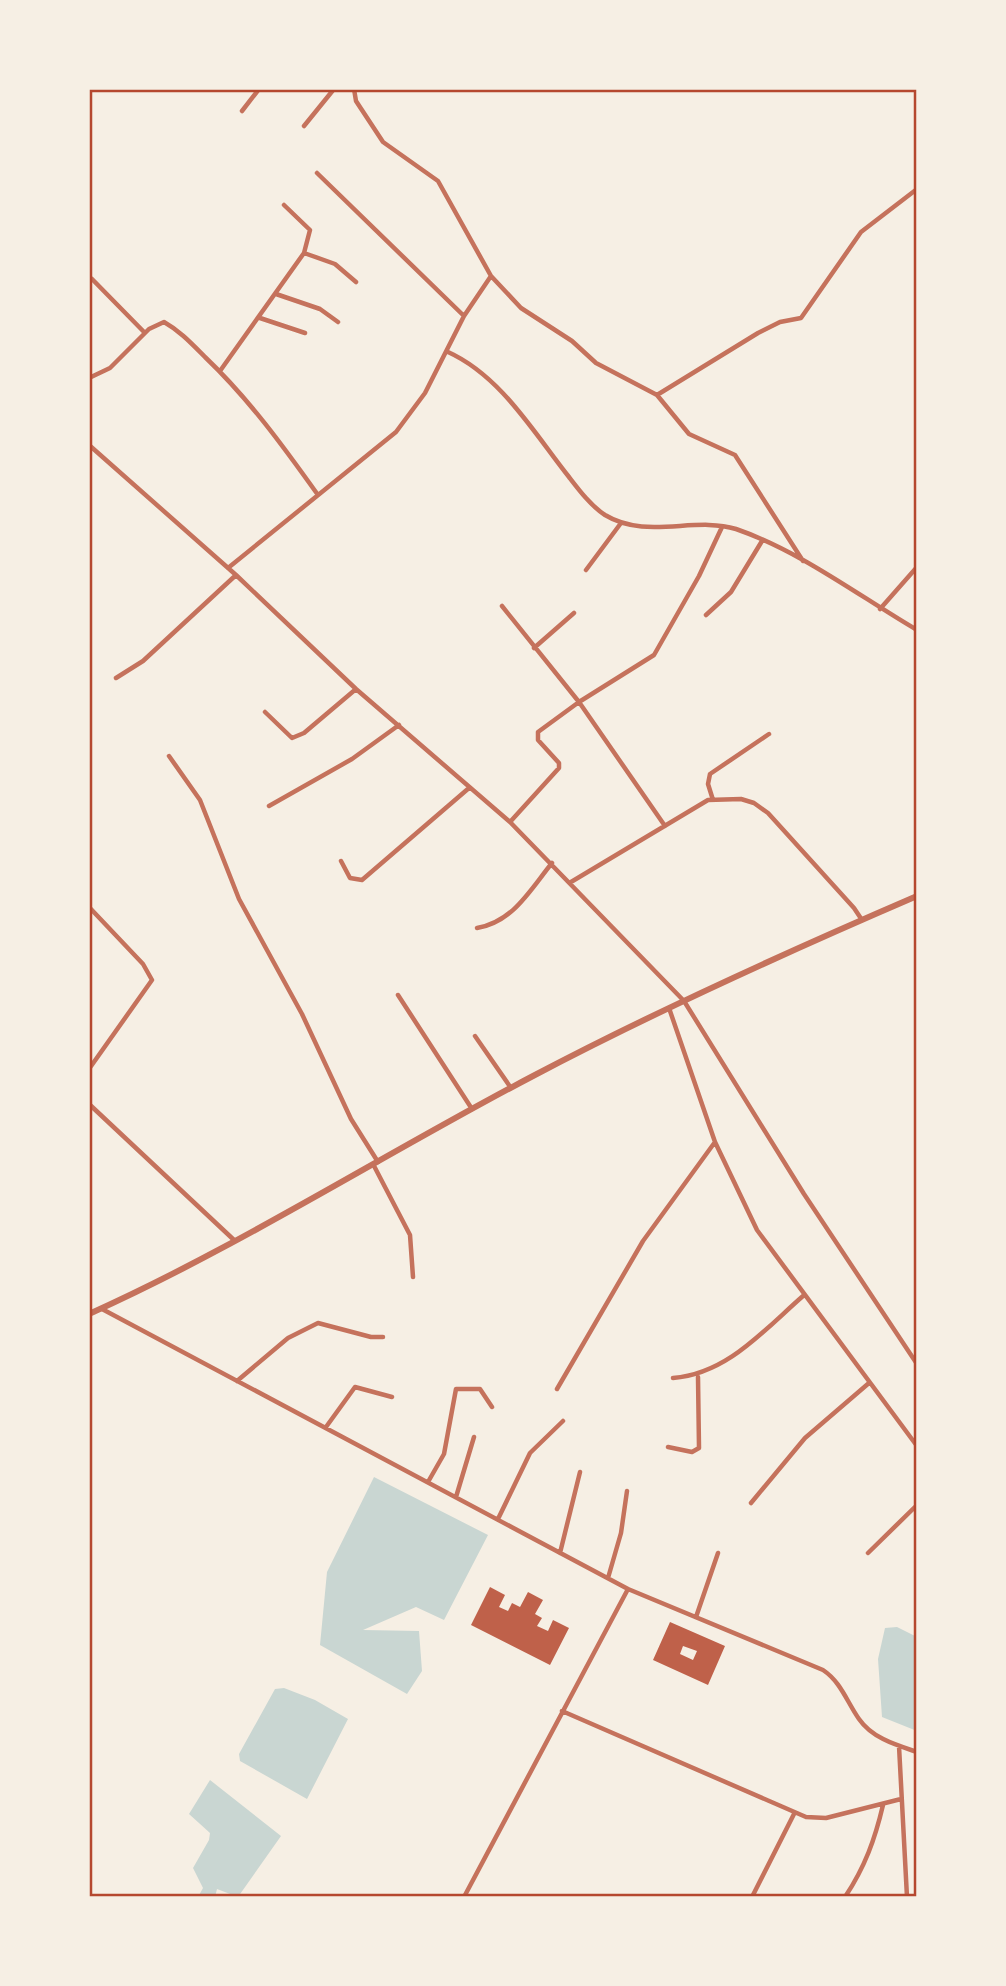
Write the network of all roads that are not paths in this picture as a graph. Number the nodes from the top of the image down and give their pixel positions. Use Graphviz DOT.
graph roads {
  1 [pos="259,89"];
  2 [pos="334,89"];
  3 [pos="354,89"];
  4 [pos="242,111"];
  5 [pos="304,127"];
  6 [pos="317,173"];
  7 [pos="917,189"];
  8 [pos="284,205"];
  9 [pos="304,253"];
  10 [pos="491,276"];
  11 [pos="92,279"];
  12 [pos="356,282"];
  13 [pos="276,294"];
  14 [pos="464,316"];
  15 [pos="260,318"];
  16 [pos="338,322"];
  17 [pos="145,333"];
  18 [pos="305,333"];
  19 [pos="448,352"];
  20 [pos="220,371"];
  21 [pos="89,378"];
  22 [pos="657,395"];
  23 [pos="89,445"];
  24 [pos="318,495"];
  25 [pos="622,523"];
  26 [pos="722,527"];
  27 [pos="762,541"];
  28 [pos="803,561"];
  29 [pos="917,567"];
  30 [pos="228,568"];
  31 [pos="586,570"];
  32 [pos="236,575"];
  33 [pos="502,606"];
  34 [pos="880,609"];
  35 [pos="574,613"];
  36 [pos="706,615"];
  37 [pos="917,630"];
  38 [pos="534,648"];
  39 [pos="116,678"];
  40 [pos="356,689"];
  41 [pos="579,702"];
  42 [pos="265,712"];
  43 [pos="399,725"];
  44 [pos="769,734"];
  45 [pos="169,756"];
  46 [pos="470,788"];
  47 [pos="713,800"];
  48 [pos="269,806"];
  49 [pos="510,822"];
  50 [pos="665,827"];
  51 [pos="341,862"];
  52 [pos="552,863"];
  53 [pos="571,882"];
  54 [pos="917,896"];
  55 [pos="89,907"];
  56 [pos="862,920"];
  57 [pos="477,928"];
  58 [pos="398,995"];
  59 [pos="684,1002"];
  60 [pos="669,1008"];
  61 [pos="475,1036"];
  62 [pos="89,1069"];
  63 [pos="511,1088"];
  64 [pos="89,1104"];
  65 [pos="472,1109"];
  66 [pos="715,1142"];
  67 [pos="375,1163"];
  68 [pos="234,1240"];
  69 [pos="413,1277"];
  70 [pos="803,1296"];
  71 [pos="102,1308"];
  72 [pos="89,1314"];
  73 [pos="383,1337"];
  74 [pos="917,1364"];
  75 [pos="698,1377"];
  76 [pos="673,1378"];
  77 [pos="237,1381"];
  78 [pos="869,1383"];
  79 [pos="557,1389"];
  80 [pos="392,1397"];
  81 [pos="492,1407"];
  82 [pos="563,1421"];
  83 [pos="326,1427"];
  84 [pos="474,1437"];
  85 [pos="917,1446"];
  86 [pos="668,1447"];
  87 [pos="580,1472"];
  88 [pos="428,1482"];
  89 [pos="627,1491"];
  90 [pos="456,1497"];
  91 [pos="751,1503"];
  92 [pos="917,1505"];
  93 [pos="498,1519"];
  94 [pos="560,1553"];
  95 [pos="718,1553"];
  96 [pos="868,1553"];
  97 [pos="608,1578"];
  98 [pos="628,1589"];
  99 [pos="696,1617"];
  100 [pos="562,1711"];
  101 [pos="899,1746"];
  102 [pos="917,1752"];
  103 [pos="901,1799"];
  104 [pos="884,1805"];
  105 [pos="794,1814"];
  106 [pos="464,1897"];
  107 [pos="752,1897"];
  108 [pos="845,1897"];
  109 [pos="907,1897"];
  1 -- 4 [label="street"];
  2 -- 5 [label="street"];
  3 -- 10 [label="street"];
  6 -- 14 [label="street"];
  7 -- 22 [label="street"];
  8 -- 9 [label="street"];
  9 -- 12 [label="street"];
  9 -- 13 [label="street"];
  10 -- 14 [label="street"];
  10 -- 22 [label="street"];
  11 -- 17 [label="street"];
  13 -- 15 [label="street"];
  13 -- 16 [label="street"];
  14 -- 19 [label="street"];
  15 -- 18 [label="street"];
  15 -- 20 [label="street"];
  17 -- 20 [label="street"];
  17 -- 21 [label="street"];
  19 -- 24 [label="street"];
  19 -- 25 [label="street"];
  20 -- 24 [label="street"];
  22 -- 28 [label="street"];
  23 -- 30 [label="street"];
  24 -- 30 [label="street"];
  25 -- 26 [label="street"];
  25 -- 31 [label="street"];
  26 -- 27 [label="street"];
  26 -- 41 [label="street"];
  27 -- 28 [label="street"];
  27 -- 36 [label="street"];
  28 -- 34 [label="street"];
  29 -- 34 [label="street"];
  30 -- 32 [label="street"];
  32 -- 39 [label="street"];
  32 -- 40 [label="street"];
  33 -- 38 [label="street"];
  34 -- 37 [label="street"];
  35 -- 38 [label="street"];
  38 -- 41 [label="street"];
  40 -- 42 [label="street"];
  40 -- 43 [label="street"];
  41 -- 49 [label="street"];
  41 -- 50 [label="street"];
  43 -- 46 [label="street"];
  43 -- 48 [label="street"];
  44 -- 47 [label="street"];
  45 -- 67 [label="street"];
  46 -- 49 [label="street"];
  46 -- 51 [label="street"];
  47 -- 50 [label="street"];
  47 -- 56 [label="street"];
  49 -- 52 [label="street"];
  50 -- 53 [label="street"];
  52 -- 53 [label="street"];
  52 -- 57 [label="street"];
  53 -- 59 [label="street"];
  54 -- 56 [label="street"];
  55 -- 62 [label="street"];
  56 -- 59 [label="street"];
  58 -- 65 [label="street"];
  59 -- 60 [label="street"];
  59 -- 74 [label="street"];
  60 -- 63 [label="street"];
  60 -- 66 [label="street"];
  61 -- 63 [label="street"];
  63 -- 65 [label="street"];
  64 -- 68 [label="street"];
  65 -- 67 [label="street"];
  66 -- 70 [label="street"];
  66 -- 79 [label="street"];
  67 -- 68 [label="street"];
  67 -- 69 [label="street"];
  68 -- 71 [label="street"];
  70 -- 75 [label="street"];
  70 -- 78 [label="street"];
  71 -- 72 [label="street"];
  71 -- 77 [label="street"];
  73 -- 77 [label="street"];
  75 -- 76 [label="street"];
  75 -- 86 [label="street"];
  77 -- 83 [label="street"];
  78 -- 85 [label="street"];
  78 -- 91 [label="street"];
  80 -- 83 [label="street"];
  81 -- 88 [label="street"];
  82 -- 93 [label="street"];
  83 -- 88 [label="street"];
  84 -- 90 [label="street"];
  87 -- 94 [label="street"];
  88 -- 90 [label="street"];
  89 -- 97 [label="street"];
  90 -- 93 [label="street"];
  92 -- 96 [label="street"];
  93 -- 94 [label="street"];
  94 -- 97 [label="street"];
  95 -- 99 [label="street"];
  97 -- 98 [label="street"];
  98 -- 99 [label="street"];
  98 -- 100 [label="street"];
  99 -- 101 [label="street"];
  100 -- 105 [label="street"];
  100 -- 106 [label="street"];
  101 -- 102 [label="street"];
  101 -- 103 [label="street"];
  103 -- 104 [label="street"];
  103 -- 109 [label="street"];
  104 -- 105 [label="street"];
  104 -- 108 [label="street"];
  105 -- 107 [label="street"];
}
